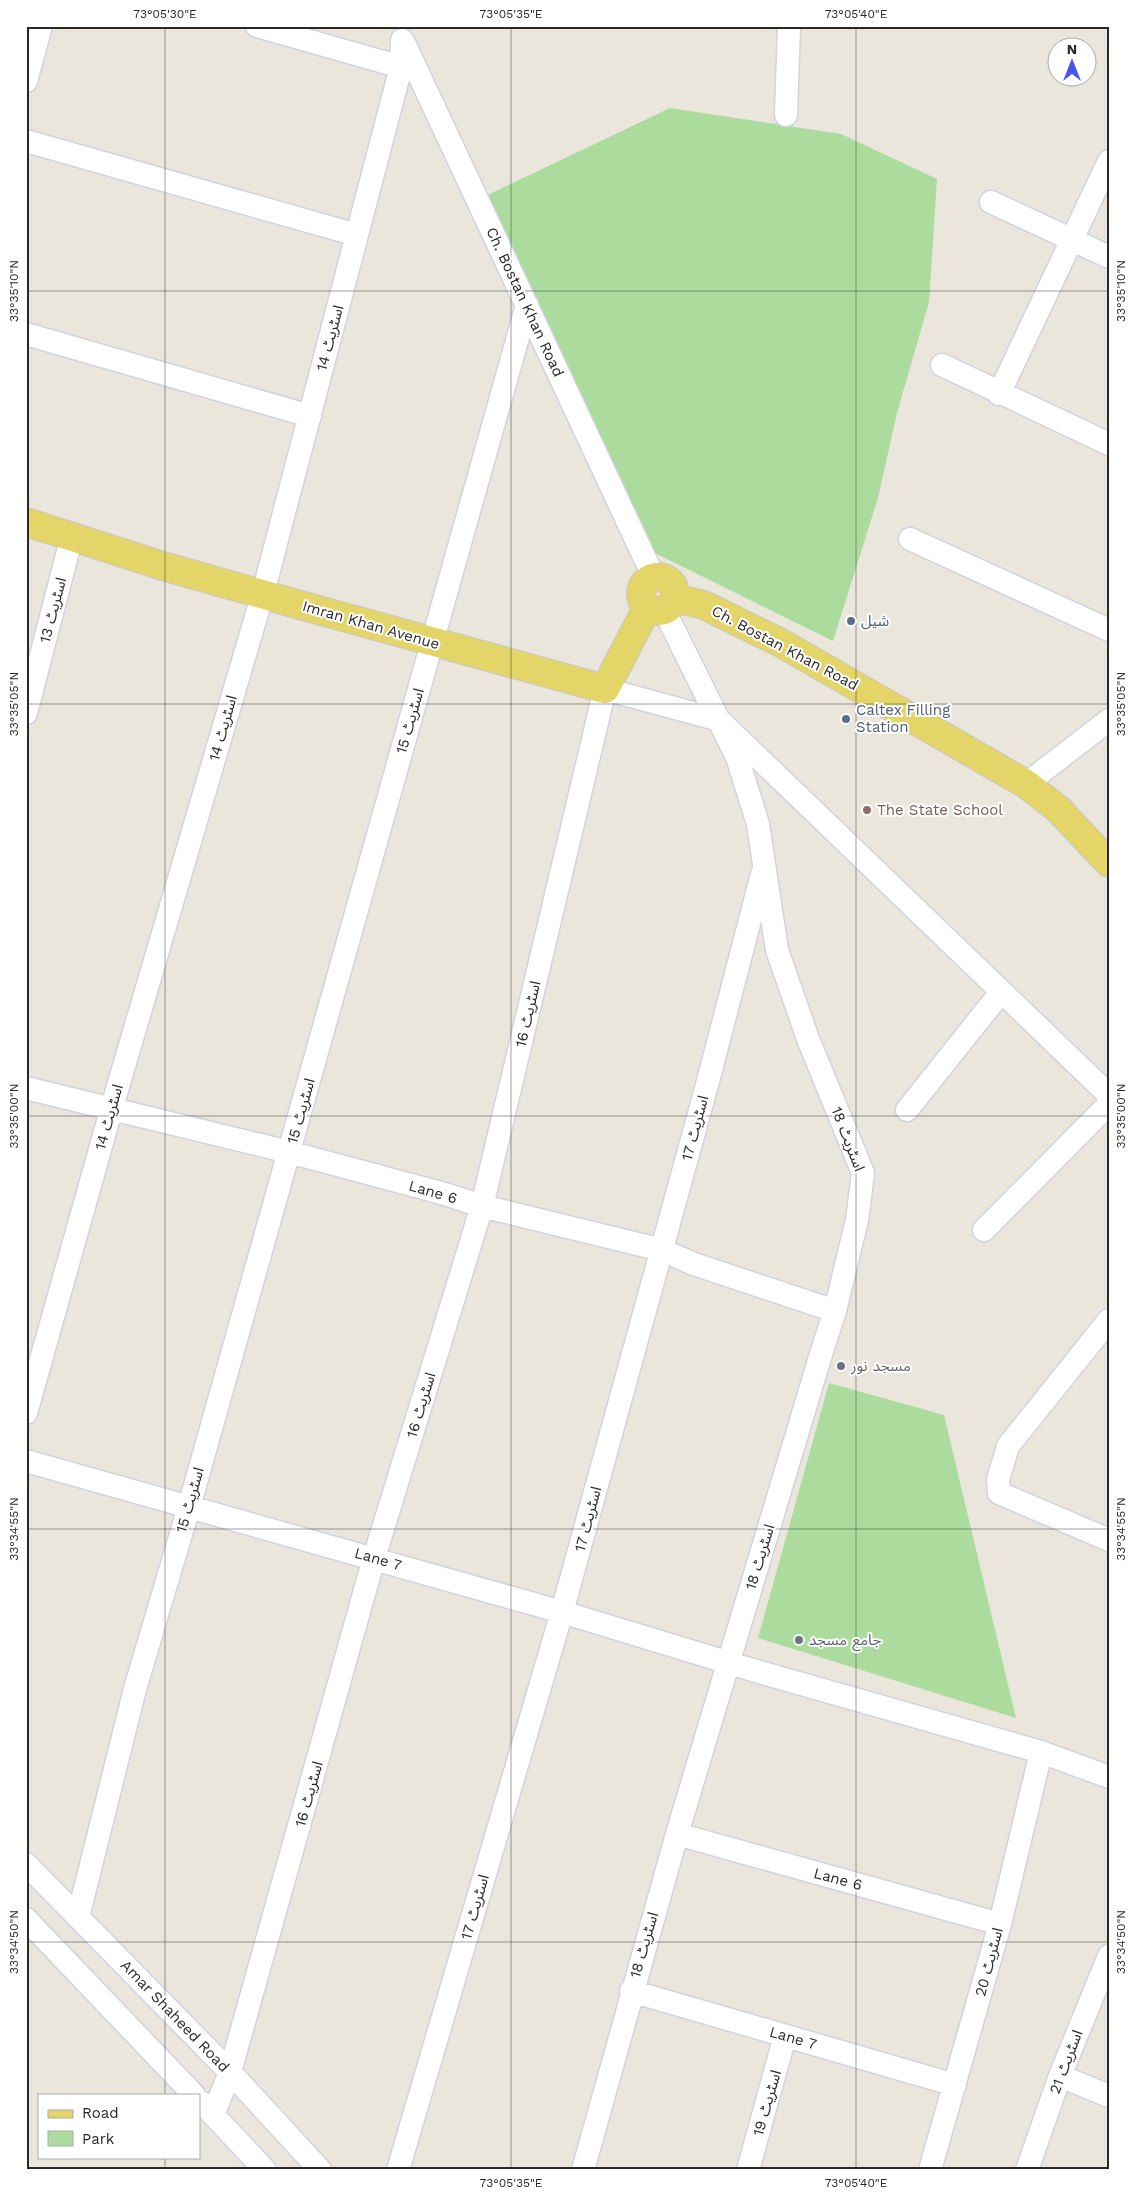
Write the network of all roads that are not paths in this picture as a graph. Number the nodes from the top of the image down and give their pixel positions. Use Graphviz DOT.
graph roads {
  1 [pos="257,26"];
  2 [pos="789,26"];
  3 [pos="399,33"];
  4 [pos="35,36"];
  5 [pos="401,67"];
  6 [pos="26,82"];
  7 [pos="786,115"];
  8 [pos="26,141"];
  9 [pos="1109,161"];
  10 [pos="991,202"];
  11 [pos="357,235"];
  12 [pos="1072,239"];
  13 [pos="1109,257"];
  14 [pos="527,306"];
  15 [pos="26,334"];
  16 [pos="942,366"];
  17 [pos="998,394"];
  18 [pos="310,416"];
  19 [pos="1109,444"];
  20 [pos="26,522"];
  21 [pos="72,536"];
  22 [pos="910,539"];
  23 [pos="654,578"];
  24 [pos="263,593"];
  25 [pos="662,605"];
  26 [pos="1109,630"];
  27 [pos="432,642"];
  28 [pos="605,689"];
  29 [pos="26,713"];
  30 [pos="719,720"];
  31 [pos="1109,720"];
  32 [pos="1026,784"];
  33 [pos="1109,863"];
  34 [pos="765,864"];
  35 [pos="1001,992"];
  36 [pos="26,1088"];
  37 [pos="1109,1095"];
  38 [pos="1109,1104"];
  39 [pos="112,1107"];
  40 [pos="907,1110"];
  41 [pos="289,1152"];
  42 [pos="482,1206"];
  43 [pos="984,1230"];
  44 [pos="662,1250"];
  45 [pos="835,1311"];
  46 [pos="1109,1320"];
  47 [pos="26,1413"];
  48 [pos="26,1461"];
  49 [pos="189,1507"];
  50 [pos="1109,1540"];
  51 [pos="374,1558"];
  52 [pos="562,1612"];
  53 [pos="728,1662"];
  54 [pos="1041,1752"];
  55 [pos="1107,1771"];
  56 [pos="677,1834"];
  57 [pos="26,1864"];
  58 [pos="78,1917"];
  59 [pos="26,1919"];
  60 [pos="1000,1924"];
  61 [pos="1109,1956"];
  62 [pos="631,1991"];
  63 [pos="786,2036"];
  64 [pos="230,2072"];
  65 [pos="1060,2076"];
  66 [pos="955,2086"];
  67 [pos="193,2094"];
  68 [pos="1109,2096"];
  69 [pos="206,2107"];
  70 [pos="1033,2168"];
  71 [pos="265,2170"];
  72 [pos="320,2170"];
  73 [pos="398,2170"];
  74 [pos="583,2170"];
  75 [pos="748,2170"];
  76 [pos="930,2170"];
  1 -- 5 [label="street"];
  2 -- 7 [label="street"];
  3 -- 5 [label="street, اسٹریٹ 14"];
  3 -- 14 [label="street, Ch. Bostan Khan Road"];
  4 -- 6 [label="street"];
  5 -- 11 [label="street, اسٹریٹ 14"];
  8 -- 11 [label="street"];
  9 -- 12 [label="street"];
  10 -- 12 [label="street"];
  11 -- 18 [label="street, اسٹریٹ 14"];
  12 -- 13 [label="street"];
  12 -- 17 [label="street"];
  14 -- 23 [label="street, Ch. Bostan Khan Road"];
  14 -- 27 [label="street, اسٹریٹ 15"];
  15 -- 18 [label="street"];
  16 -- 17 [label="street"];
  17 -- 19 [label="street"];
  18 -- 24 [label="street, اسٹریٹ 14"];
  20 -- 21 [label="main road, Imran Khan Avenue"];
  21 -- 24 [label="main road, Imran Khan Avenue"];
  21 -- 29 [label="street, اسٹریٹ 13"];
  22 -- 26 [label="street"];
  23 -- 25 [label="main road"];
  24 -- 27 [label="main road, Imran Khan Avenue"];
  24 -- 39 [label="street, اسٹریٹ 14"];
  25 -- 28 [label="main road"];
  25 -- 30 [label="street, اسٹریٹ 18"];
  25 -- 32 [label="main road, Ch. Bostan Khan Road"];
  27 -- 28 [label="main road, Imran Khan Avenue"];
  27 -- 41 [label="street, اسٹریٹ 15"];
  28 -- 30 [label="street, Imran Khan Avenue"];
  28 -- 42 [label="street, اسٹریٹ 16"];
  30 -- 34 [label="street, اسٹریٹ 18"];
  30 -- 35 [label="street"];
  31 -- 32 [label="street"];
  32 -- 33 [label="main road, Ch. Bostan Khan Road"];
  34 -- 44 [label="street, اسٹریٹ 17"];
  34 -- 45 [label="street, اسٹریٹ 18"];
  35 -- 37 [label="street"];
  35 -- 40 [label="street"];
  36 -- 39 [label="street, Lane 6"];
  38 -- 43 [label="street"];
  39 -- 41 [label="street, Lane 6"];
  39 -- 47 [label="street, اسٹریٹ 14"];
  41 -- 42 [label="street, Lane 6"];
  41 -- 49 [label="street, اسٹریٹ 15"];
  42 -- 44 [label="street, Lane 6"];
  42 -- 51 [label="street, اسٹریٹ 16"];
  44 -- 45 [label="street, Lane 6"];
  44 -- 52 [label="street, اسٹریٹ 17"];
  45 -- 53 [label="street, اسٹریٹ 18"];
  46 -- 50 [label="street"];
  48 -- 49 [label="street, Lane 7"];
  49 -- 51 [label="street, Lane 7"];
  49 -- 58 [label="street, اسٹریٹ 15"];
  51 -- 52 [label="street, Lane 7"];
  51 -- 64 [label="street, اسٹریٹ 16"];
  52 -- 53 [label="street, Lane 7"];
  52 -- 73 [label="street, اسٹریٹ 17"];
  53 -- 54 [label="street, Lane 7"];
  53 -- 56 [label="street, اسٹریٹ 18"];
  54 -- 55 [label="street, Lane 7"];
  54 -- 60 [label="street, اسٹریٹ 20"];
  56 -- 60 [label="street, Lane 6"];
  56 -- 62 [label="street, اسٹریٹ 18"];
  57 -- 58 [label="street, Amar Shaheed Road"];
  58 -- 64 [label="street, Amar Shaheed Road"];
  59 -- 67 [label="street"];
  60 -- 66 [label="street, اسٹریٹ 20"];
  61 -- 65 [label="street, اسٹریٹ 21"];
  62 -- 63 [label="street, Lane 7"];
  62 -- 74 [label="street, اسٹریٹ 18"];
  63 -- 66 [label="street, Lane 7"];
  63 -- 75 [label="street, اسٹریٹ 19"];
  64 -- 69 [label="street, اسٹریٹ 16"];
  64 -- 72 [label="street, Amar Shaheed Road"];
  65 -- 68 [label="street"];
  65 -- 70 [label="street, اسٹریٹ 21"];
  66 -- 76 [label="street, اسٹریٹ 20"];
  69 -- 71 [label="street"];
}
